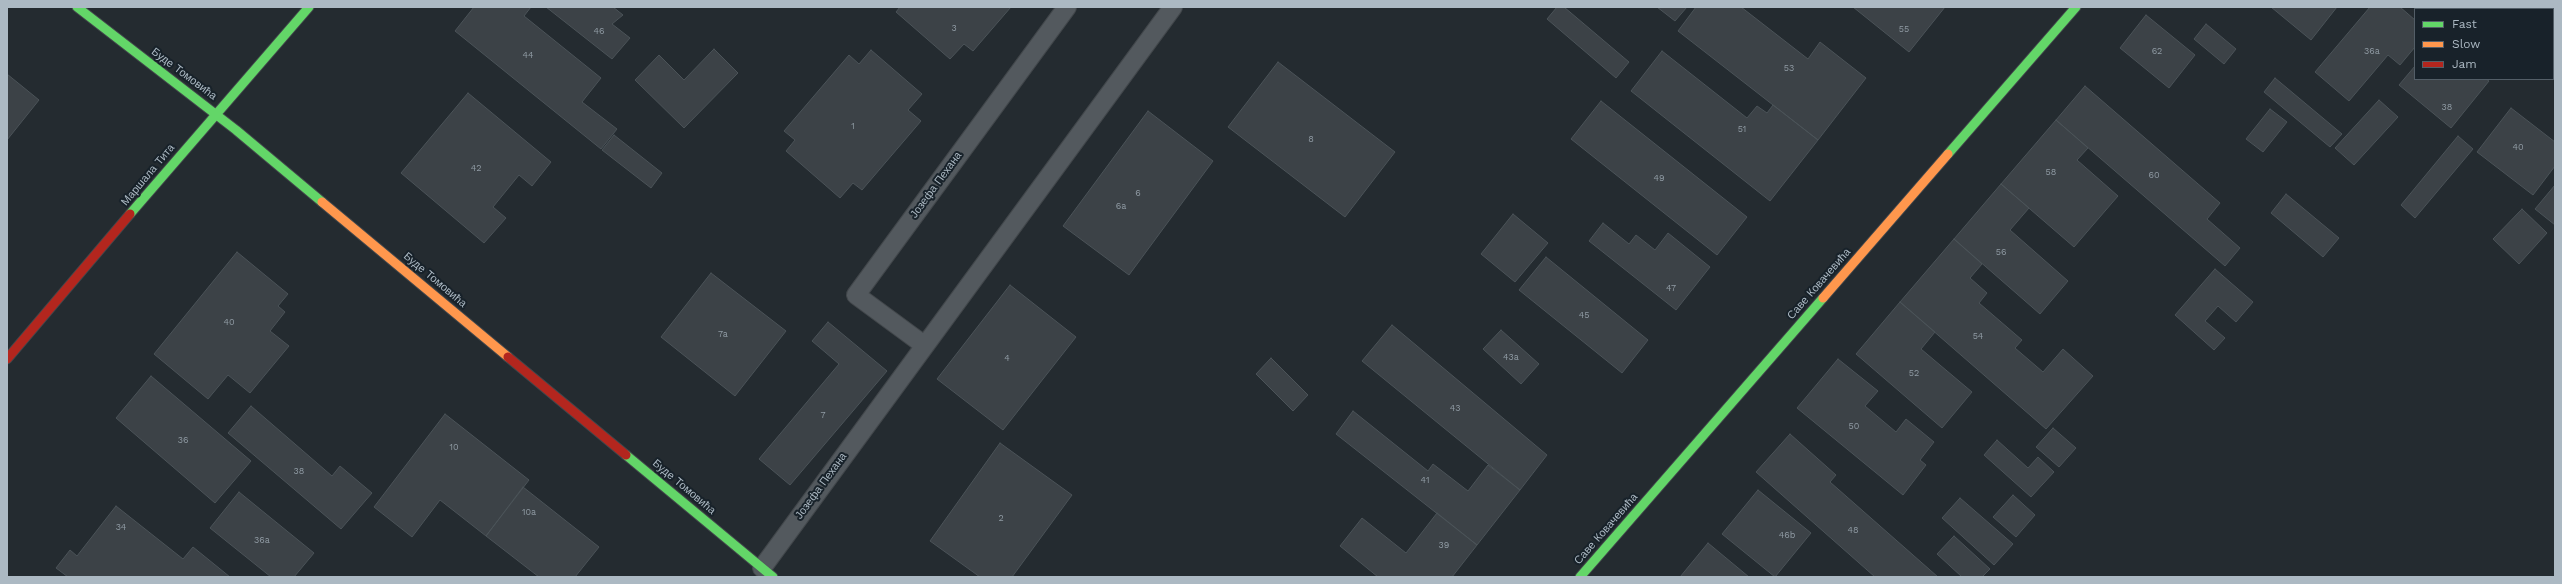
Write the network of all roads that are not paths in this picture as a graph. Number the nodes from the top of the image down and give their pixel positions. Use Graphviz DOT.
graph roads {
  1 [pos="77,7"];
  2 [pos="309,7"];
  3 [pos="1067,7"];
  4 [pos="1173,7"];
  5 [pos="2076,7"];
  6 [pos="215,114"];
  7 [pos="924,345"];
  8 [pos="7,359"];
  9 [pos="767,572"];
  10 [pos="1580,577"];
  1 -- 6 [label="street, Буде Томовића"];
  2 -- 6 [label="street, Маршала Тита"];
  3 -- 7 [label="lane, Јозефа Пехана"];
  4 -- 7 [label="lane, Јозефа Пехана"];
  5 -- 10 [label="street, Саве Ковачевића"];
  6 -- 8 [label="street, Маршала Тита"];
  6 -- 9 [label="street, Буде Томовића"];
  7 -- 9 [label="lane, Јозефа Пехана"];
}
